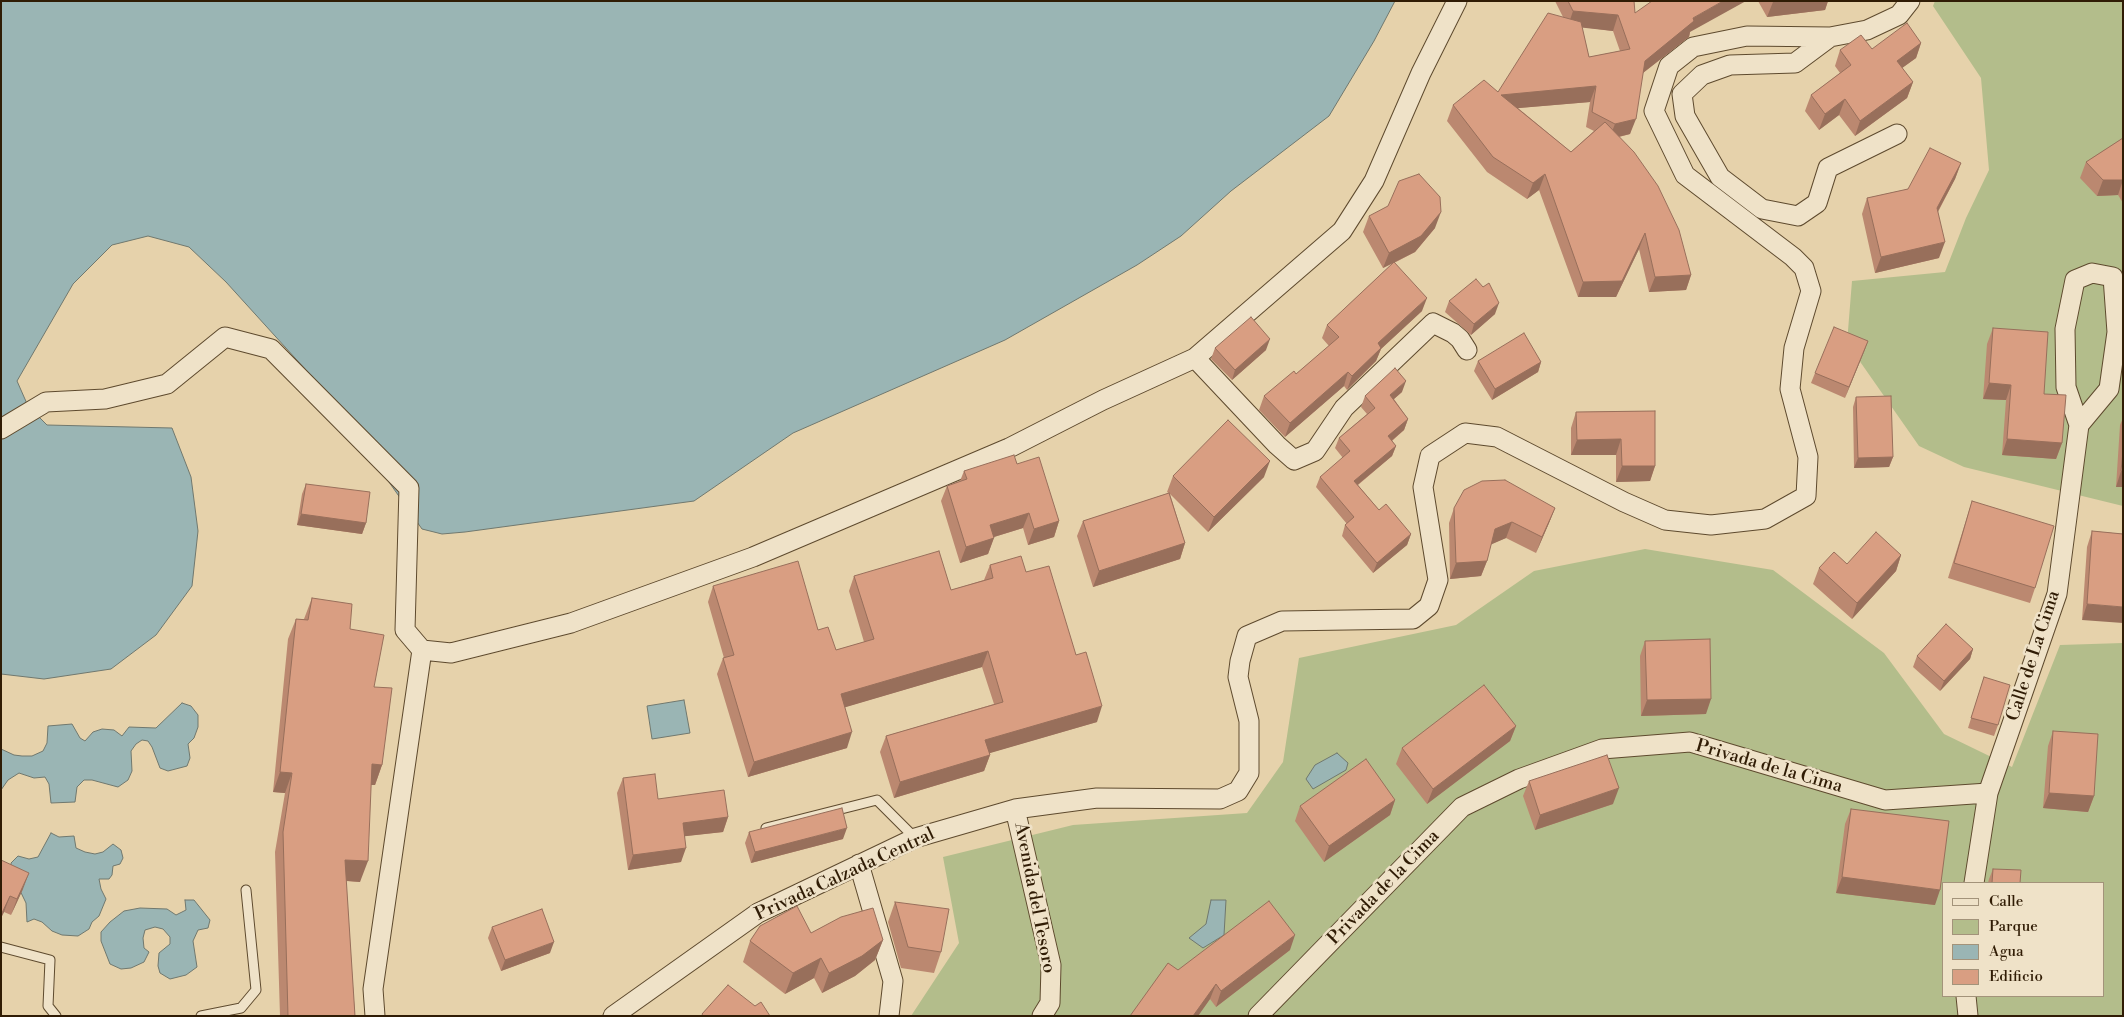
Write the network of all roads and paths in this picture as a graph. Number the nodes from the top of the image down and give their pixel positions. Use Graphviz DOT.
graph roads {
  1 [pos="1457,1"];
  2 [pos="1910,1"];
  3 [pos="1830,37"];
  4 [pos="1896,134"];
  5 [pos="1467,350"];
  6 [pos="1195,358"];
  7 [pos="2079,425"];
  8 [pos="1,429"];
  9 [pos="422,650"];
  10 [pos="1988,793"];
  11 [pos="1015,809"];
  12 [pos="766,828"];
  13 [pos="915,838"];
  14 [pos="859,864"];
  15 [pos="1974,882"];
  16 [pos="246,890"];
  17 [pos="1,947"];
  18 [pos="1966,997"];
  19 [pos="56,1016"];
  20 [pos="201,1016"];
  21 [pos="375,1016"];
  22 [pos="613,1016"];
  23 [pos="888,1016"];
  24 [pos="1042,1016"];
  25 [pos="1258,1016"];
  26 [pos="1968,1016"];
  1 -- 6 [label="street"];
  2 -- 3 [label="street"];
  3 -- 4 [label="street"];
  3 -- 11 [label="street, Privada Calzada Central"];
  5 -- 6 [label="street"];
  6 -- 9 [label="street"];
  7 -- 7 [label="street"];
  7 -- 10 [label="street, Calle de La Cima"];
  8 -- 9 [label="street"];
  9 -- 21 [label="street"];
  10 -- 15 [label="street, Calle de La Cima"];
  10 -- 25 [label="street, Privada de la Cima"];
  11 -- 13 [label="street, Privada Calzada Central"];
  11 -- 24 [label="street, Avenida del Tesoro"];
  12 -- 13 [label="lane"];
  13 -- 14 [label="street, Privada Calzada Central"];
  14 -- 22 [label="street, Privada Calzada Central"];
  14 -- 23 [label="street"];
  16 -- 20 [label="lane"];
  17 -- 19 [label="lane"];
  18 -- 26 [label="street"];
}
